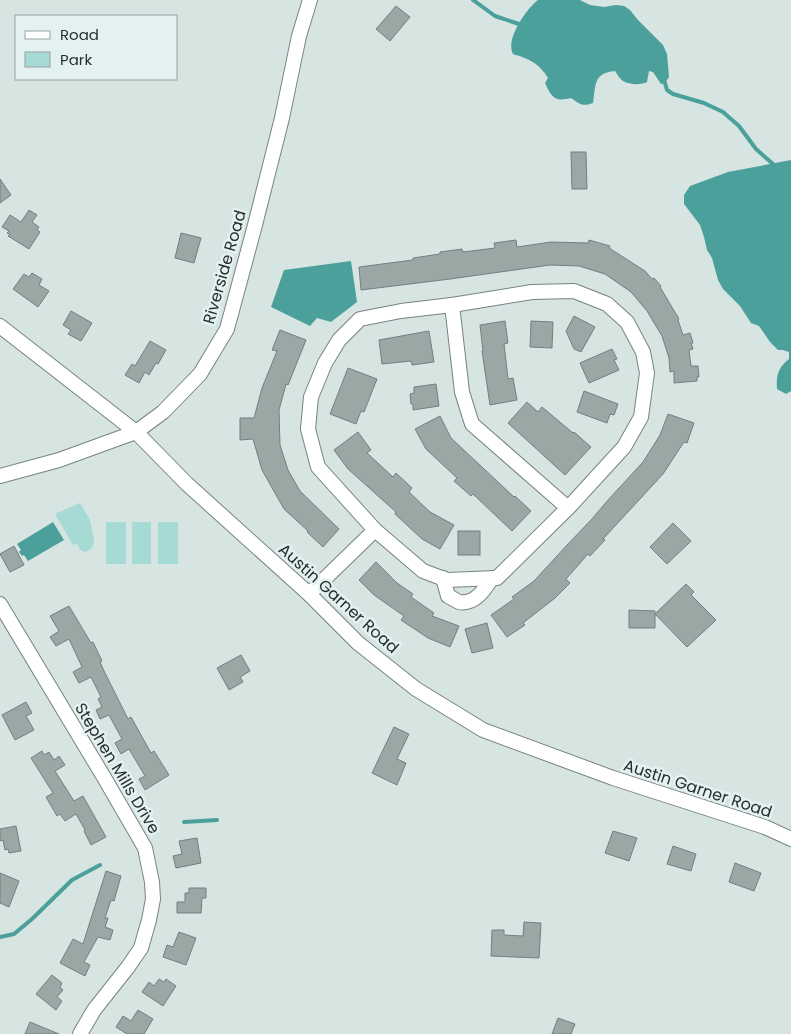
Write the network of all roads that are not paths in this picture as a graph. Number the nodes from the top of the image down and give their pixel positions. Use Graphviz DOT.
graph roads {
  1 [pos="310,0"];
  2 [pos="452,305"];
  3 [pos="0,326"];
  4 [pos="136,432"];
  5 [pos="0,476"];
  6 [pos="568,508"];
  7 [pos="375,530"];
  8 [pos="443,578"];
  9 [pos="492,578"];
  10 [pos="309,594"];
  11 [pos="4,608"];
  12 [pos="791,839"];
  13 [pos="80,1034"];
  1 -- 4 [label="street, Riverside Road"];
  2 -- 6 [label="street"];
  2 -- 6 [label="street"];
  2 -- 7 [label="street"];
  3 -- 4 [label="street, Austin Garner Road"];
  4 -- 5 [label="street, Riverside Road"];
  4 -- 10 [label="street, Austin Garner Road"];
  6 -- 9 [label="street"];
  7 -- 8 [label="street"];
  7 -- 10 [label="street"];
  8 -- 9 [label="street"];
  8 -- 9 [label="street"];
  10 -- 12 [label="street, Austin Garner Road"];
  11 -- 13 [label="street, Stephen Mills Drive"];
}
